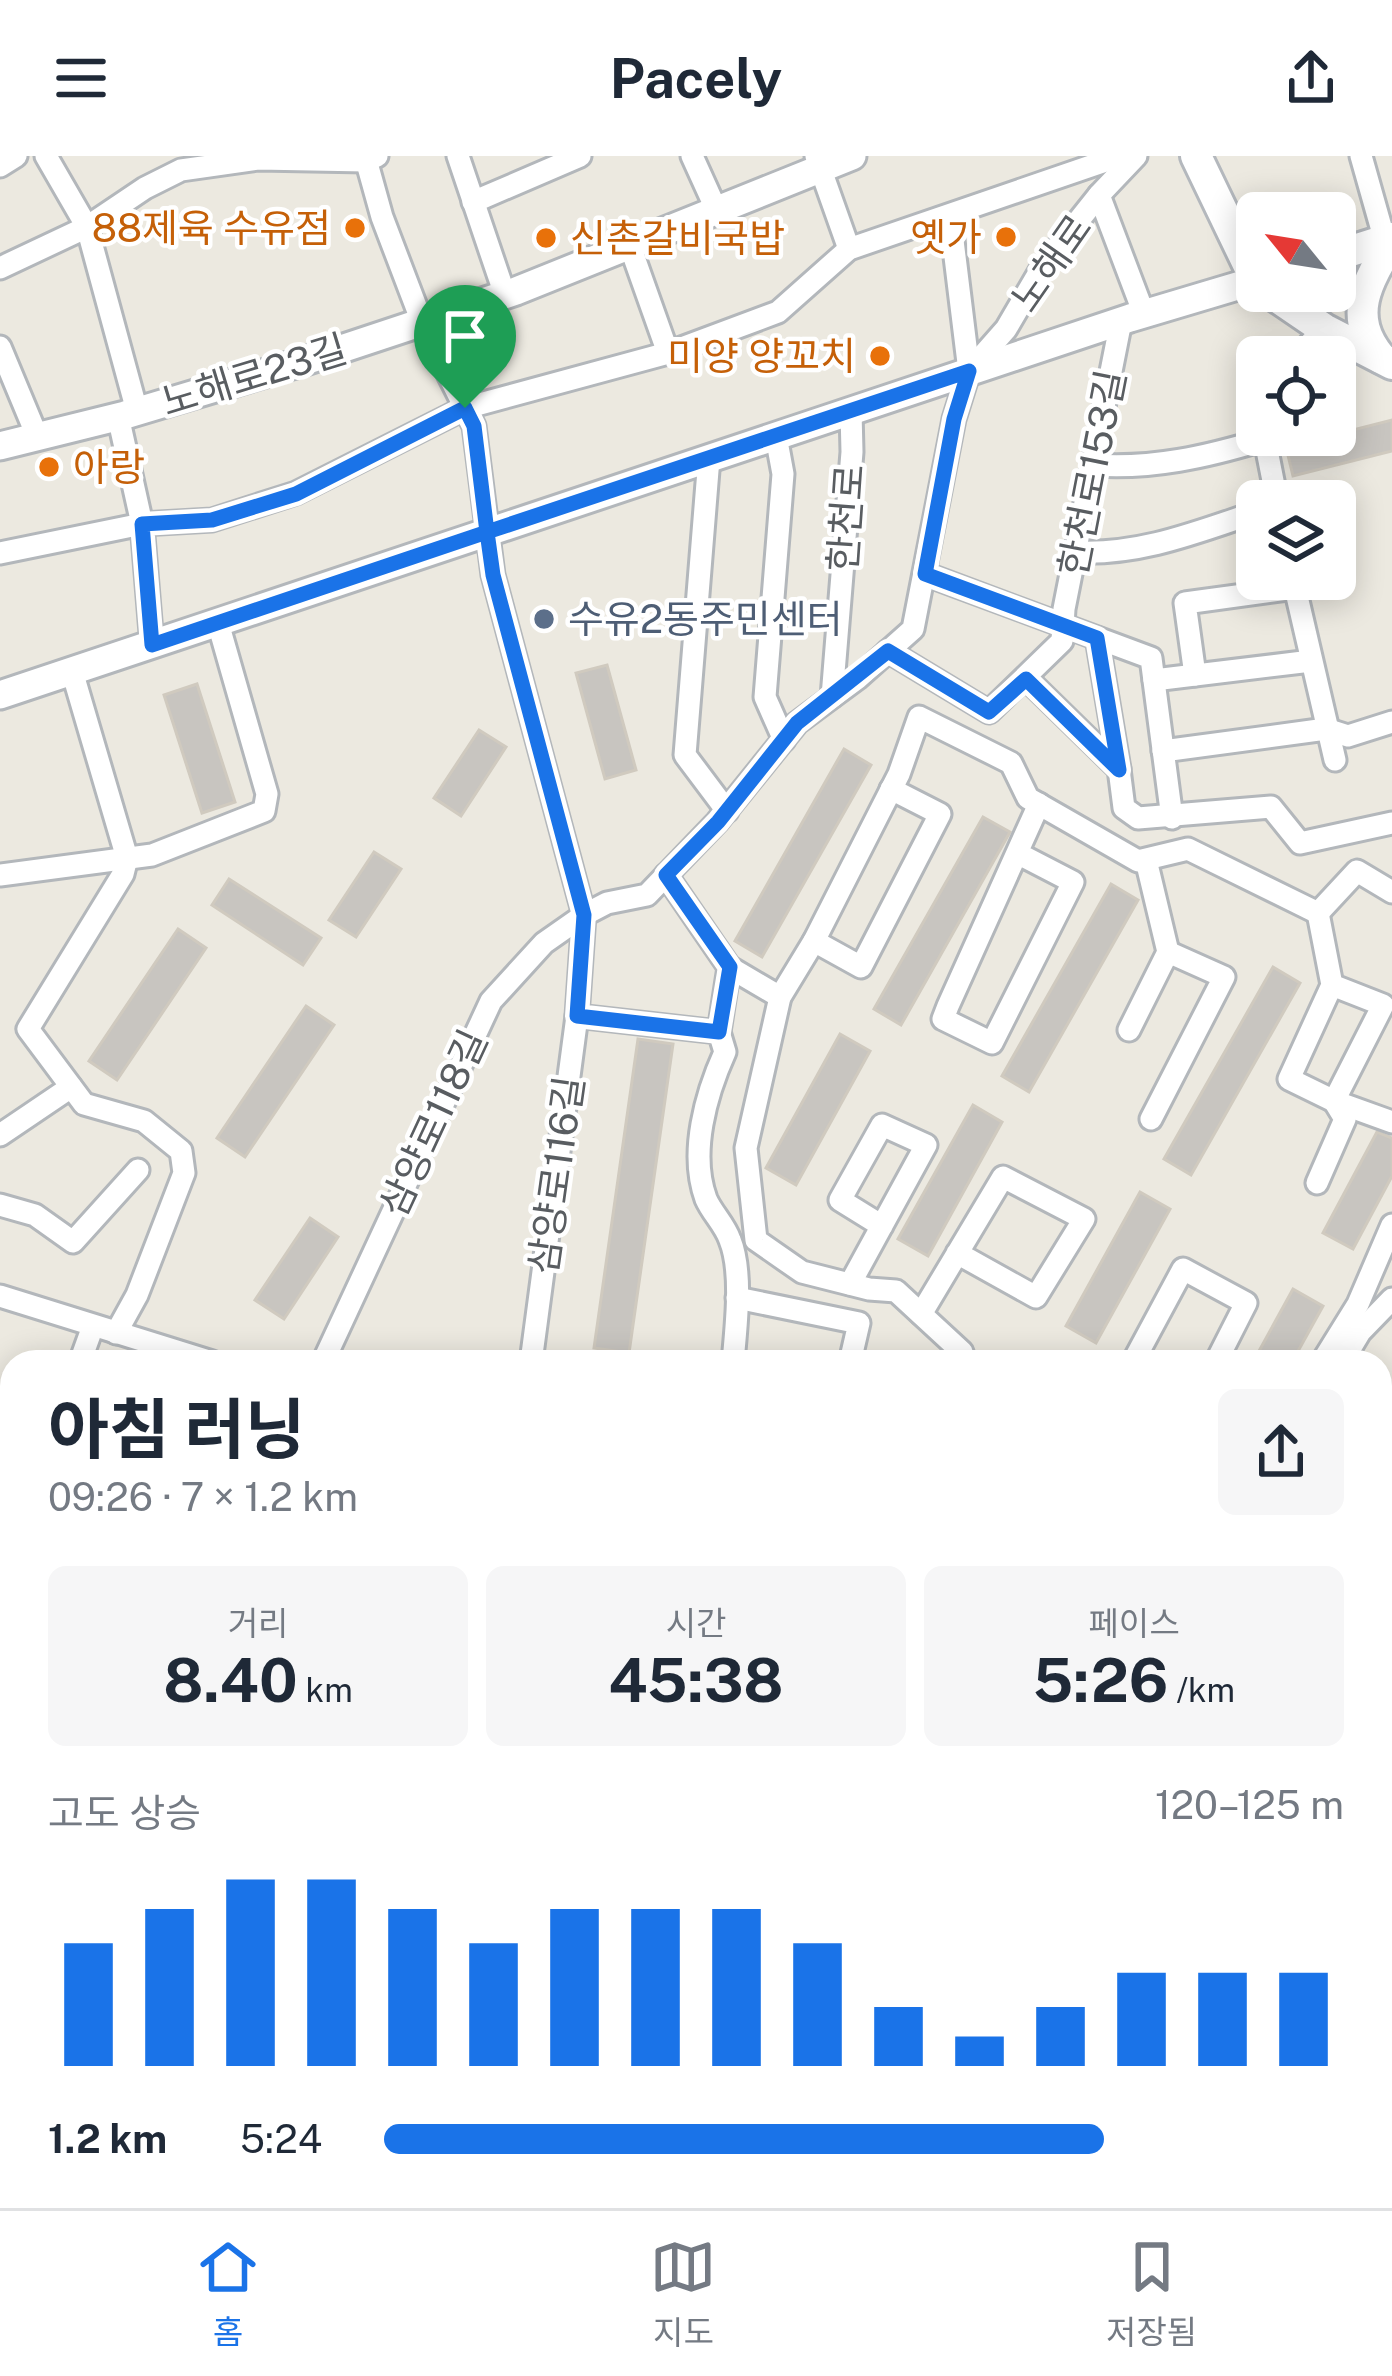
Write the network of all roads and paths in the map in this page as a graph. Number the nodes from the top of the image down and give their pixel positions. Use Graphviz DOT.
graph roads {
  1 [pos="16,156"];
  2 [pos="46,156"];
  3 [pos="458,156"];
  4 [pos="580,156"];
  5 [pos="692,156"];
  6 [pos="852,156"];
  7 [pos="1120,156"];
  8 [pos="1136,156"];
  9 [pos="1196,156"];
  10 [pos="1361,156"];
  11 [pos="369,158"];
  12 [pos="819,163"];
  13 [pos="0,166"];
  14 [pos="1099,195"];
  15 [pos="473,202"];
  16 [pos="716,209"];
  17 [pos="950,216"];
  18 [pos="87,227"];
  19 [pos="1236,237"];
  20 [pos="1390,240"];
  21 [pos="630,246"];
  22 [pos="849,249"];
  23 [pos="1356,250"];
  24 [pos="0,268"];
  25 [pos="1236,290"];
  26 [pos="505,295"];
  27 [pos="1300,312"];
  28 [pos="1133,317"];
  29 [pos="422,322"];
  30 [pos="1324,328"];
  31 [pos="1317,336"];
  32 [pos="0,347"];
  33 [pos="668,352"];
  34 [pos="1386,361"];
  35 [pos="969,371"];
  36 [pos="465,408"];
  37 [pos="851,411"];
  38 [pos="127,414"];
  39 [pos="37,436"];
  40 [pos="776,436"];
  41 [pos="0,446"];
  42 [pos="1236,447"];
  43 [pos="709,458"];
  44 [pos="1094,465"];
  45 [pos="1236,519"];
  46 [pos="142,524"];
  47 [pos="487,532"];
  48 [pos="1076,552"];
  49 [pos="0,554"];
  50 [pos="925,574"];
  51 [pos="1236,594"];
  52 [pos="1298,600"];
  53 [pos="218,622"];
  54 [pos="1064,626"];
  55 [pos="1097,638"];
  56 [pos="152,645"];
  57 [pos="888,651"];
  58 [pos="1311,661"];
  59 [pos="72,671"];
  60 [pos="1195,675"];
  61 [pos="1026,679"];
  62 [pos="1154,680"];
  63 [pos="0,695"];
  64 [pos="832,698"];
  65 [pos="1392,722"];
  66 [pos="1326,729"];
  67 [pos="784,740"];
  68 [pos="1163,752"];
  69 [pos="1335,760"];
  70 [pos="1119,770"];
  71 [pos="891,789"];
  72 [pos="1040,804"];
  73 [pos="727,811"];
  74 [pos="1172,818"];
  75 [pos="1392,823"];
  76 [pos="1018,853"];
  77 [pos="127,858"];
  78 [pos="1146,860"];
  79 [pos="0,875"];
  80 [pos="666,875"];
  81 [pos="1392,892"];
  82 [pos="1318,913"];
  83 [pos="584,915"];
  84 [pos="814,941"];
  85 [pos="1168,952"];
  86 [pos="730,967"];
  87 [pos="1332,985"];
  88 [pos="780,997"];
  89 [pos="577,1016"];
  90 [pos="1129,1030"];
  91 [pos="719,1032"];
  92 [pos="71,1087"];
  93 [pos="1334,1101"];
  94 [pos="1151,1119"];
  95 [pos="1392,1122"];
  96 [pos="0,1135"];
  97 [pos="137,1170"];
  98 [pos="1316,1183"];
  99 [pos="0,1205"];
  100 [pos="1392,1225"];
  101 [pos="882,1226"];
  102 [pos="957,1253"];
  103 [pos="850,1284"];
  104 [pos="0,1295"];
  105 [pos="737,1298"];
  106 [pos="1392,1299"];
  107 [pos="920,1314"];
  108 [pos="93,1326"];
  109 [pos="116,1333"];
  110 [pos="84,1350"];
  111 [pos="172,1350"];
  112 [pos="329,1350"];
  113 [pos="533,1350"];
  114 [pos="734,1350"];
  115 [pos="853,1350"];
  116 [pos="960,1350"];
  117 [pos="1140,1350"];
  118 [pos="1222,1350"];
  119 [pos="1329,1350"];
  120 [pos="1349,1350"];
  1 -- 13 [label="street"];
  2 -- 18 [label="street"];
  3 -- 15 [label="street"];
  4 -- 15 [label="street"];
  5 -- 16 [label="street"];
  6 -- 12 [label="street, 노해로23길"];
  7 -- 17 [label="street"];
  8 -- 14 [label="street, 노해로"];
  9 -- 19 [label="main road"];
  10 -- 20 [label="street"];
  11 -- 18 [label="street"];
  11 -- 29 [label="street, 삼양로116길"];
  12 -- 16 [label="street, 노해로23길"];
  12 -- 22 [label="street"];
  14 -- 28 [label="street"];
  14 -- 35 [label="street, 노해로"];
  15 -- 26 [label="street"];
  16 -- 21 [label="street, 노해로23길"];
  17 -- 22 [label="street"];
  17 -- 35 [label="street"];
  18 -- 24 [label="street"];
  18 -- 38 [label="street"];
  20 -- 23 [label="main road"];
  20 -- 34 [label="main road"];
  21 -- 26 [label="street, 노해로23길"];
  21 -- 33 [label="street"];
  22 -- 33 [label="street"];
  25 -- 28 [label="street, 한천로"];
  26 -- 29 [label="street, 노해로23길"];
  27 -- 30 [label="main road"];
  28 -- 35 [label="street, 한천로"];
  28 -- 44 [label="street, 한천로153길"];
  29 -- 36 [label="street, 삼양로116길"];
  29 -- 38 [label="street, 노해로23길"];
  30 -- 31 [label="street"];
  30 -- 34 [label="main road"];
  32 -- 39 [label="street"];
  33 -- 36 [label="street"];
  35 -- 37 [label="street, 한천로"];
  35 -- 50 [label="street, 삼양로118길"];
  36 -- 46 [label="street"];
  36 -- 47 [label="street, 삼양로116길"];
  37 -- 40 [label="street, 한천로"];
  37 -- 64 [label="street, 한천로"];
  38 -- 39 [label="street, 노해로23길"];
  38 -- 46 [label="street"];
  39 -- 41 [label="street, 노해로23길"];
  40 -- 43 [label="street, 한천로"];
  40 -- 67 [label="street, 한천로"];
  42 -- 44 [label="street"];
  43 -- 47 [label="street, 한천로"];
  43 -- 73 [label="street"];
  44 -- 48 [label="street, 한천로153길"];
  45 -- 48 [label="street"];
  46 -- 49 [label="street"];
  46 -- 56 [label="street"];
  47 -- 53 [label="street, 한천로"];
  47 -- 83 [label="street, 삼양로116길"];
  48 -- 54 [label="street, 한천로153길"];
  50 -- 54 [label="street"];
  50 -- 57 [label="street, 삼양로118길"];
  51 -- 60 [label="street"];
  52 -- 58 [label="street"];
  53 -- 56 [label="street, 한천로"];
  53 -- 77 [label="street"];
  54 -- 55 [label="street"];
  54 -- 61 [label="street"];
  55 -- 62 [label="street"];
  55 -- 70 [label="street"];
  56 -- 59 [label="street, 한천로"];
  57 -- 61 [label="street"];
  57 -- 64 [label="street, 삼양로118길"];
  58 -- 60 [label="street"];
  58 -- 66 [label="street"];
  59 -- 63 [label="street, 한천로"];
  59 -- 77 [label="street"];
  60 -- 62 [label="street"];
  61 -- 70 [label="street"];
  62 -- 68 [label="street"];
  64 -- 67 [label="street, 삼양로118길"];
  65 -- 66 [label="street"];
  66 -- 68 [label="street"];
  66 -- 69 [label="street"];
  67 -- 73 [label="street, 삼양로118길"];
  68 -- 74 [label="street"];
  70 -- 74 [label="street"];
  71 -- 72 [label="street"];
  71 -- 84 [label="street"];
  71 -- 84 [label="street"];
  72 -- 76 [label="street"];
  72 -- 78 [label="street"];
  73 -- 80 [label="street, 삼양로118길"];
  74 -- 75 [label="street"];
  76 -- 76 [label="street"];
  77 -- 79 [label="street"];
  77 -- 92 [label="street"];
  78 -- 82 [label="street"];
  78 -- 85 [label="street"];
  80 -- 83 [label="street, 삼양로118길"];
  80 -- 86 [label="street"];
  81 -- 82 [label="street"];
  82 -- 87 [label="street"];
  83 -- 89 [label="street, 삼양로116길"];
  83 -- 112 [label="street, 삼양로118길"];
  84 -- 88 [label="street"];
  85 -- 90 [label="street"];
  85 -- 94 [label="street"];
  86 -- 88 [label="street"];
  86 -- 91 [label="street"];
  87 -- 93 [label="street"];
  87 -- 93 [label="street"];
  88 -- 103 [label="street"];
  89 -- 91 [label="street"];
  89 -- 113 [label="street, 삼양로116길"];
  91 -- 105 [label="street"];
  92 -- 96 [label="street"];
  92 -- 109 [label="street"];
  93 -- 95 [label="street"];
  93 -- 98 [label="street"];
  97 -- 99 [label="street"];
  100 -- 119 [label="street"];
  101 -- 101 [label="street"];
  101 -- 103 [label="street"];
  102 -- 102 [label="street"];
  102 -- 107 [label="street"];
  103 -- 107 [label="street"];
  104 -- 108 [label="street"];
  105 -- 114 [label="street"];
  105 -- 115 [label="street"];
  106 -- 120 [label="street"];
  107 -- 116 [label="street"];
  108 -- 109 [label="street"];
  108 -- 110 [label="street"];
  109 -- 111 [label="street"];
  117 -- 118 [label="street"];
}
